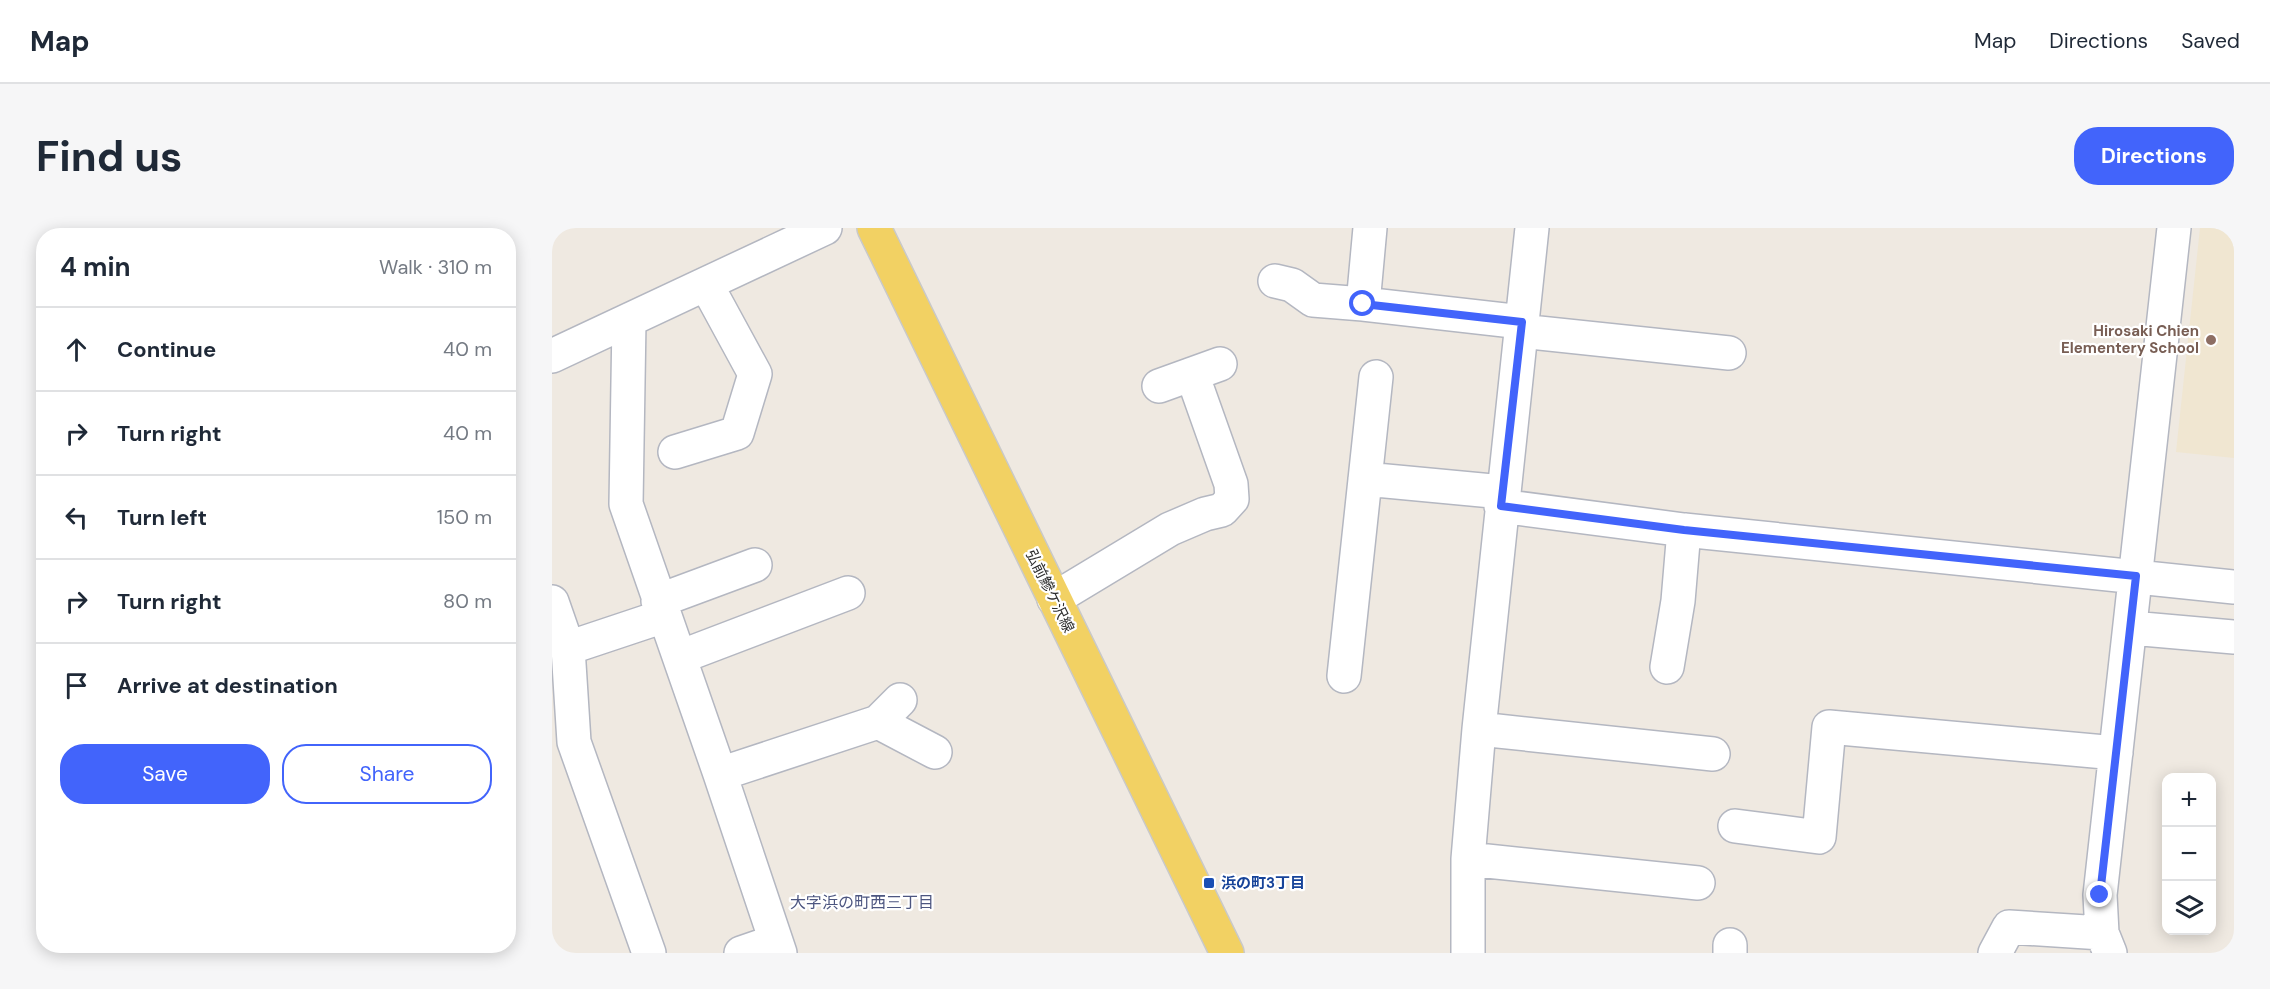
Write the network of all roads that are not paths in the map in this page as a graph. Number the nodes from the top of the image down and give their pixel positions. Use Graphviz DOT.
graph roads {
  1 [pos="825,228"];
  2 [pos="874,228"];
  3 [pos="1370,228"];
  4 [pos="1532,228"];
  5 [pos="2174,228"];
  6 [pos="1275,281"];
  7 [pos="706,284"];
  8 [pos="1363,304"];
  9 [pos="629,321"];
  10 [pos="1522,327"];
  11 [pos="1729,353"];
  12 [pos="552,356"];
  13 [pos="1376,377"];
  14 [pos="1159,386"];
  15 [pos="675,452"];
  16 [pos="1365,478"];
  17 [pos="1502,499"];
  18 [pos="1684,530"];
  19 [pos="755,565"];
  20 [pos="2136,576"];
  21 [pos="2234,587"];
  22 [pos="848,593"];
  23 [pos="1054,599"];
  24 [pos="552,602"];
  25 [pos="661,608"];
  26 [pos="2131,628"];
  27 [pos="2234,637"];
  28 [pos="568,648"];
  29 [pos="680,657"];
  30 [pos="1667,667"];
  31 [pos="1344,676"];
  32 [pos="1479,729"];
  33 [pos="935,752"];
  34 [pos="2116,753"];
  35 [pos="1713,754"];
  36 [pos="720,774"];
  37 [pos="1735,826"];
  38 [pos="1468,859"];
  39 [pos="1698,883"];
  40 [pos="2106,943"];
  41 [pos="778,947"];
  42 [pos="649,953"];
  43 [pos="741,953"];
  44 [pos="1227,953"];
  45 [pos="1468,953"];
  46 [pos="1995,953"];
  1 -- 7 [label="street"];
  2 -- 23 [label="main road, 弘前鰺ケ沢線"];
  3 -- 8 [label="street"];
  4 -- 10 [label="street"];
  5 -- 20 [label="street"];
  6 -- 8 [label="street"];
  7 -- 9 [label="street"];
  7 -- 15 [label="street"];
  8 -- 10 [label="street"];
  9 -- 12 [label="street"];
  9 -- 25 [label="street"];
  10 -- 11 [label="street"];
  10 -- 17 [label="street"];
  13 -- 16 [label="street"];
  14 -- 23 [label="street"];
  16 -- 17 [label="street"];
  16 -- 31 [label="street"];
  17 -- 18 [label="street"];
  17 -- 32 [label="street"];
  18 -- 20 [label="street"];
  18 -- 30 [label="street"];
  19 -- 25 [label="street"];
  20 -- 21 [label="street"];
  20 -- 26 [label="street"];
  22 -- 29 [label="street"];
  23 -- 44 [label="main road, 弘前鰺ケ沢線"];
  24 -- 28 [label="street"];
  25 -- 28 [label="street"];
  25 -- 29 [label="street"];
  26 -- 27 [label="street"];
  26 -- 34 [label="street"];
  28 -- 42 [label="street"];
  29 -- 36 [label="street"];
  32 -- 35 [label="street"];
  32 -- 38 [label="street"];
  33 -- 36 [label="street"];
  34 -- 37 [label="street"];
  34 -- 40 [label="street"];
  36 -- 41 [label="street"];
  38 -- 39 [label="street"];
  38 -- 45 [label="street"];
  40 -- 46 [label="street"];
  41 -- 43 [label="street"];
}
